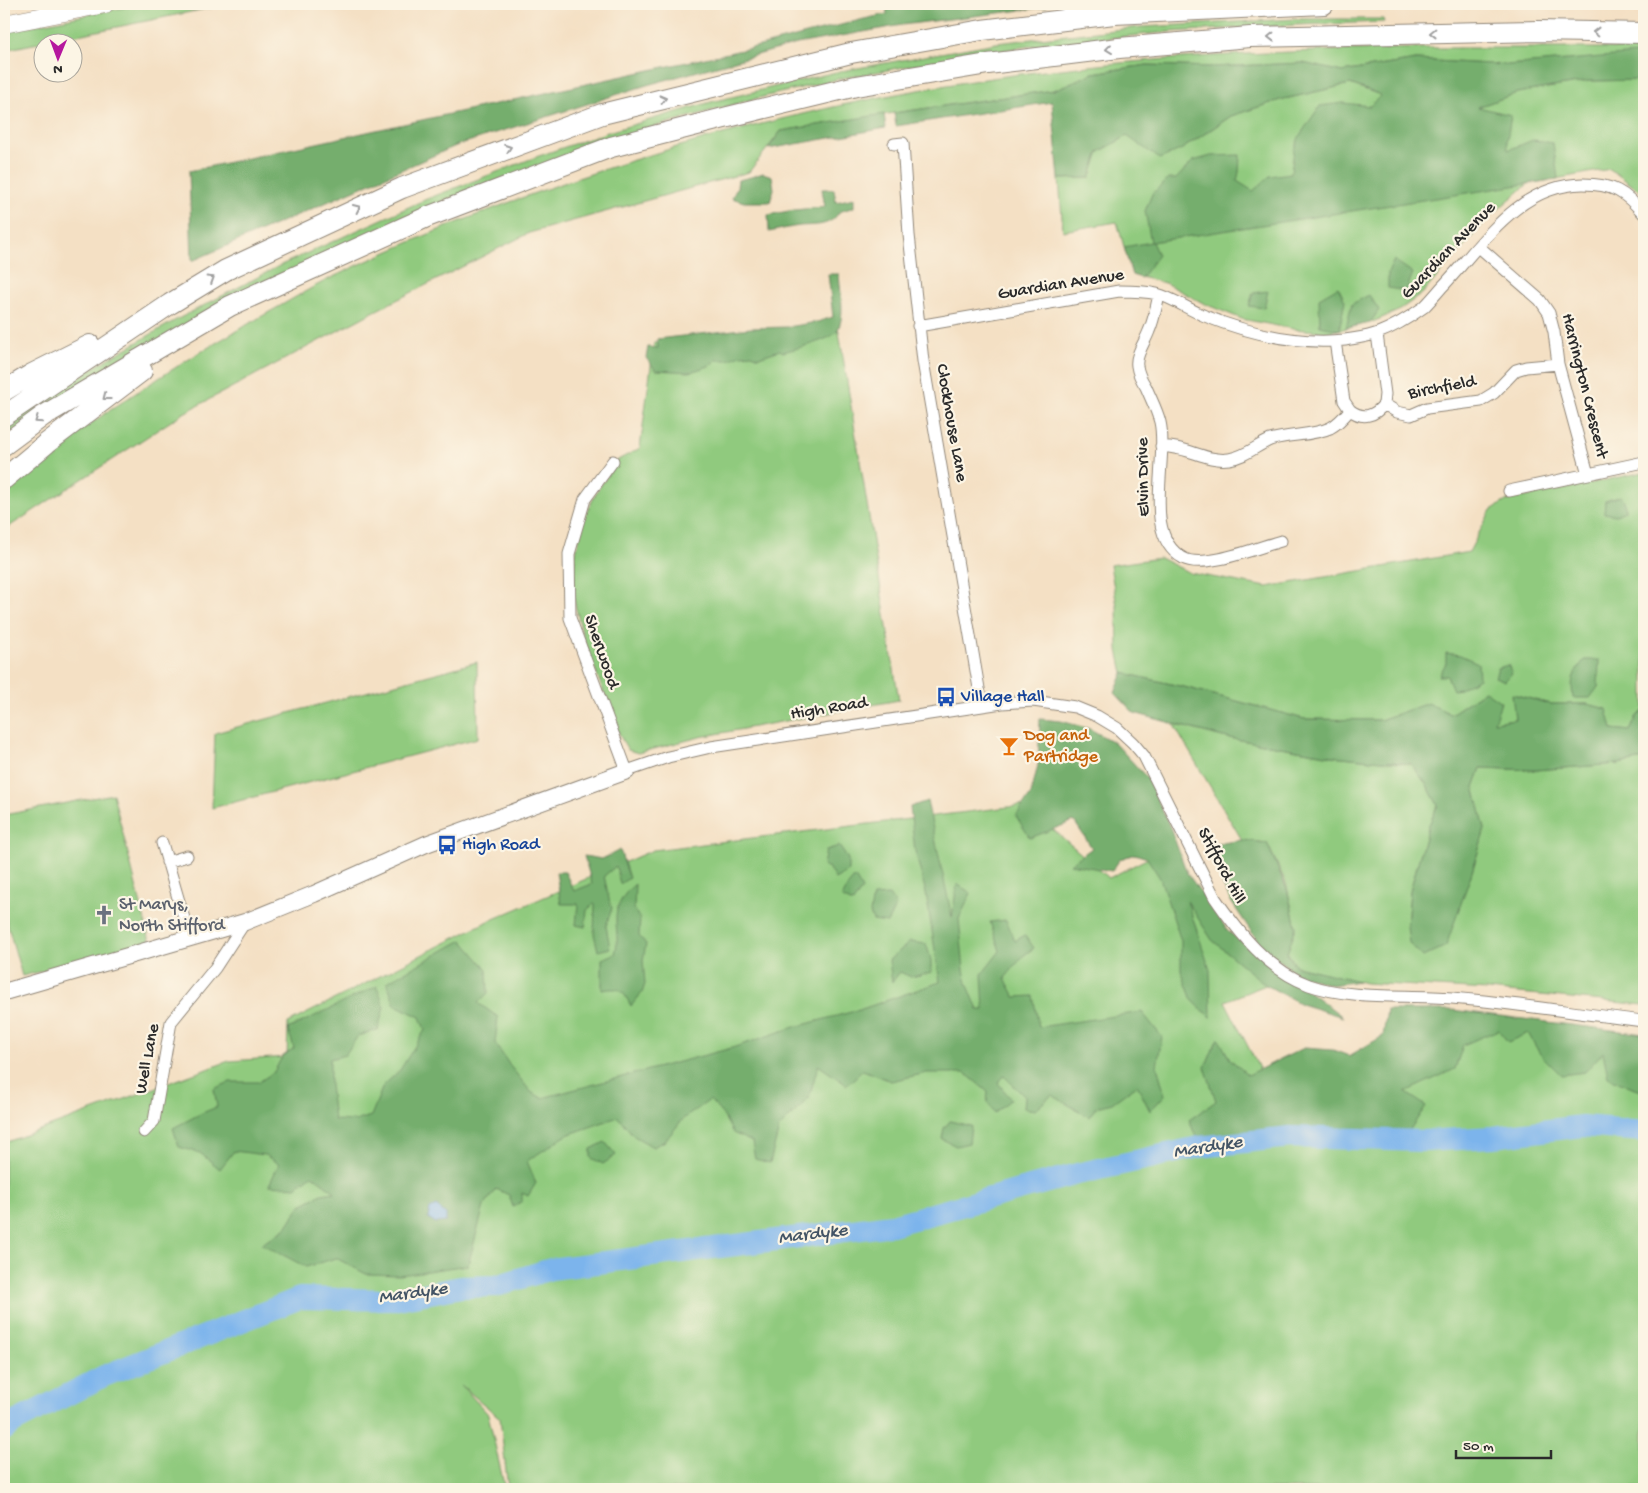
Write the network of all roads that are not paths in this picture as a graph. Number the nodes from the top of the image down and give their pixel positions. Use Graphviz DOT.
graph roads {
  1 [pos="105,4"];
  2 [pos="1324,4"];
  3 [pos="4,24"];
  4 [pos="1644,33"];
  5 [pos="903,131"];
  6 [pos="1644,214"];
  7 [pos="1478,246"];
  8 [pos="1159,294"];
  9 [pos="170,304"];
  10 [pos="230,306"];
  11 [pos="918,326"];
  12 [pos="1377,334"];
  13 [pos="1335,341"];
  14 [pos="1558,364"];
  15 [pos="4,391"];
  16 [pos="1384,404"];
  17 [pos="1350,410"];
  18 [pos="4,416"];
  19 [pos="4,445"];
  20 [pos="1162,446"];
  21 [pos="613,461"];
  22 [pos="1644,462"];
  23 [pos="1588,474"];
  24 [pos="4,479"];
  25 [pos="1509,491"];
  26 [pos="1282,541"];
  27 [pos="982,706"];
  28 [pos="626,771"];
  29 [pos="162,844"];
  30 [pos="187,856"];
  31 [pos="167,862"];
  32 [pos="245,922"];
  33 [pos="190,939"];
  34 [pos="4,992"];
  35 [pos="1644,1021"];
  36 [pos="144,1132"];
  1 -- 3 [label="main road"];
  9 -- 2 [label="highway, one-way"];
  4 -- 10 [label="highway, one-way"];
  5 -- 11 [label="street, Clockhouse Lane"];
  6 -- 7 [label="street, Guardian Avenue"];
  7 -- 12 [label="street, Guardian Avenue"];
  7 -- 14 [label="street, Harrington Crescent"];
  8 -- 11 [label="street, Guardian Avenue"];
  8 -- 13 [label="street, Guardian Avenue"];
  8 -- 20 [label="street, Elvin Drive"];
  9 -- 15 [label="highway"];
  9 -- 18 [label="highway"];
  10 -- 19 [label="highway, one-way"];
  10 -- 24 [label="highway, one-way"];
  11 -- 27 [label="street, Clockhouse Lane"];
  12 -- 13 [label="street, Guardian Avenue"];
  12 -- 16 [label="street, Birchfield"];
  13 -- 17 [label="street"];
  14 -- 16 [label="street, Birchfield"];
  14 -- 23 [label="street, Harrington Crescent"];
  16 -- 17 [label="street, Birchfield"];
  17 -- 20 [label="street"];
  20 -- 26 [label="street, Elvin Drive"];
  21 -- 28 [label="street, Sherwood"];
  22 -- 23 [label="street, Harrington Crescent"];
  23 -- 25 [label="street, Harrington Crescent"];
  27 -- 28 [label="street, High Road"];
  27 -- 35 [label="street, Stifford Hill"];
  28 -- 32 [label="street, High Road"];
  29 -- 31 [label="street"];
  30 -- 31 [label="street"];
  31 -- 33 [label="street"];
  32 -- 33 [label="street, High Road"];
  32 -- 36 [label="street, Well Lane"];
  33 -- 34 [label="street, High Road"];
}
